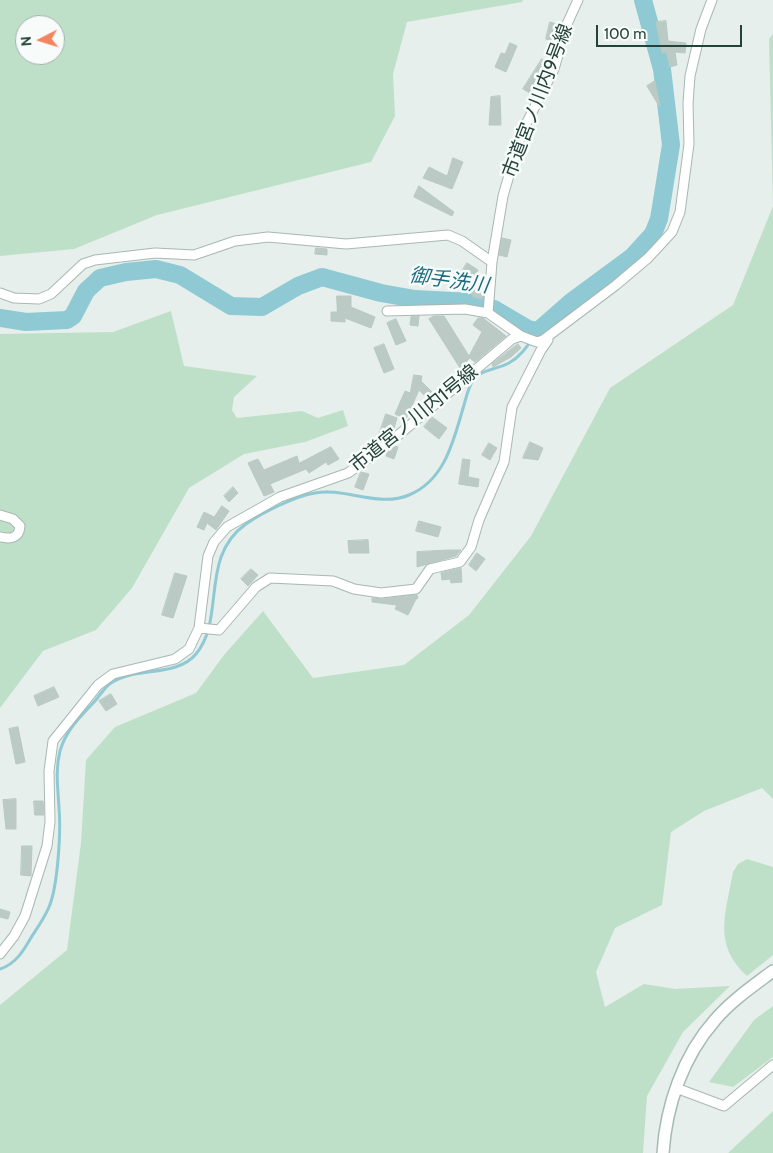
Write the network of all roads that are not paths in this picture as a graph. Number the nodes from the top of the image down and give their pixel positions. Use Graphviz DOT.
graph roads {
  1 [pos="578,0"];
  2 [pos="712,0"];
  3 [pos="492,262"];
  4 [pos="0,293"];
  5 [pos="489,309"];
  6 [pos="387,311"];
  7 [pos="562,325"];
  8 [pos="523,337"];
  9 [pos="0,515"];
  10 [pos="0,537"];
  11 [pos="203,629"];
  12 [pos="0,954"];
  13 [pos="773,971"];
  14 [pos="773,1065"];
  15 [pos="676,1088"];
  16 [pos="663,1153"];
  1 -- 3 [label="street, 市道宮ノ川内9号線"];
  2 -- 7 [label="street"];
  3 -- 4 [label="street"];
  3 -- 5 [label="street, 市道宮ノ川内9号線"];
  5 -- 6 [label="street"];
  5 -- 8 [label="street"];
  7 -- 8 [label="street"];
  7 -- 11 [label="street"];
  8 -- 11 [label="street, 市道宮ノ川内1号線"];
  9 -- 10 [label="street"];
  11 -- 12 [label="street, 市道宮ノ川内1号線"];
  13 -- 15 [label="main road"];
  14 -- 15 [label="street"];
  15 -- 16 [label="main road"];
}
